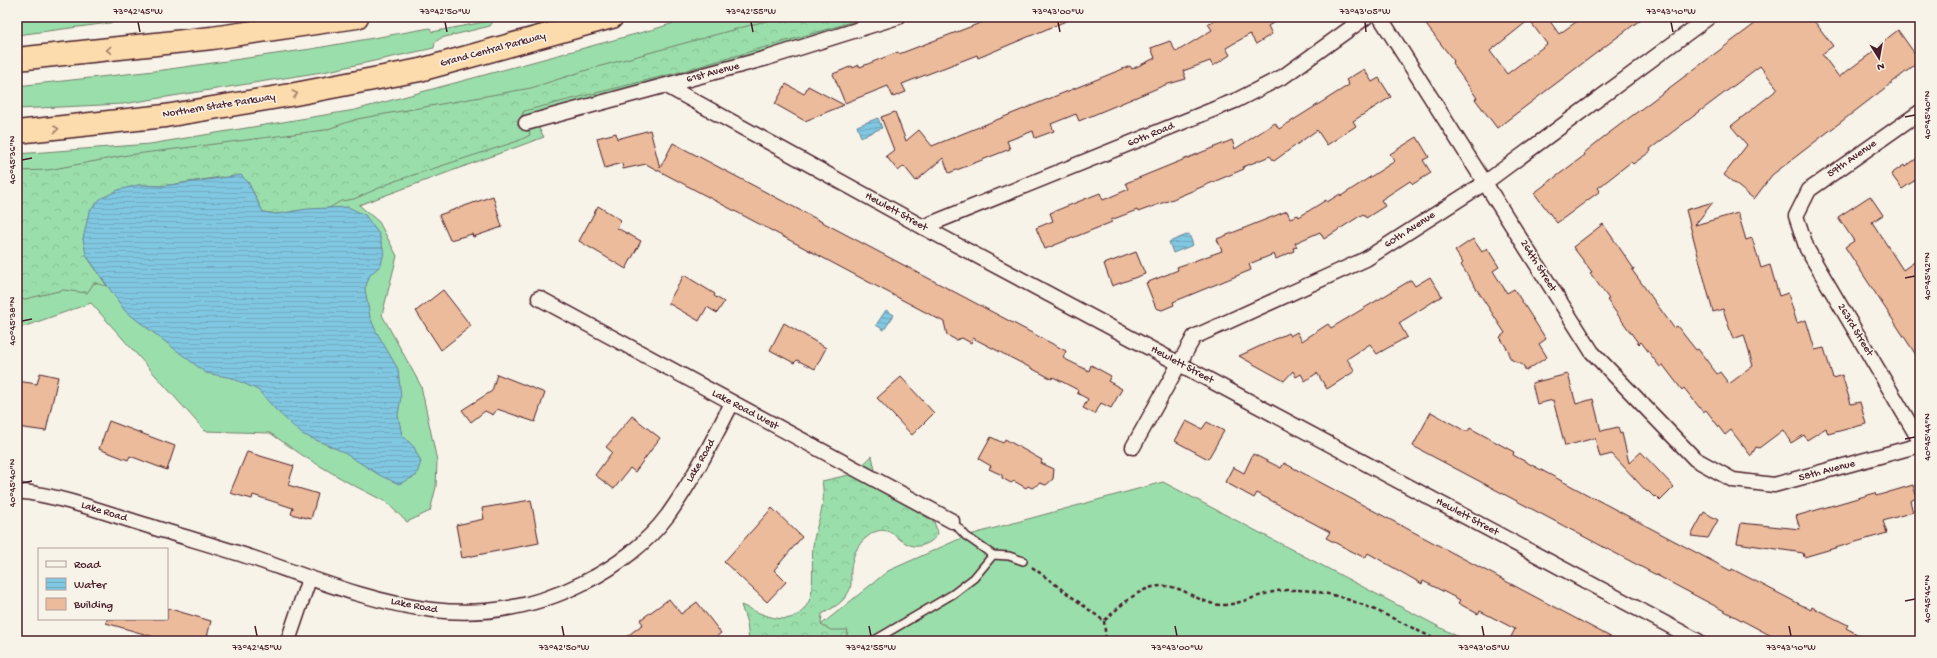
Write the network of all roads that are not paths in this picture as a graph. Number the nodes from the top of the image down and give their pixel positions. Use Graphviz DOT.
graph roads {
  1 [pos="261,17"];
  2 [pos="357,17"];
  3 [pos="612,17"];
  4 [pos="898,17"];
  5 [pos="1366,17"];
  6 [pos="1380,17"];
  7 [pos="1709,17"];
  8 [pos="148,46"];
  9 [pos="17,59"];
  10 [pos="420,70"];
  11 [pos="667,86"];
  12 [pos="1920,112"];
  13 [pos="526,123"];
  14 [pos="17,132"];
  15 [pos="1486,182"];
  16 [pos="1796,216"];
  17 [pos="923,227"];
  18 [pos="539,298"];
  19 [pos="1179,364"];
  20 [pos="732,403"];
  21 [pos="1920,441"];
  22 [pos="1920,445"];
  23 [pos="1133,447"];
  24 [pos="1733,480"];
  25 [pos="17,491"];
  26 [pos="952,521"];
  27 [pos="993,556"];
  28 [pos="1023,561"];
  29 [pos="309,579"];
  30 [pos="288,641"];
  31 [pos="873,641"];
  32 [pos="1698,641"];
  1 -- 8 [label="highway"];
  2 -- 8 [label="highway"];
  3 -- 10 [label="highway, Grand Central Parkway"];
  4 -- 11 [label="street, 61st Avenue"];
  5 -- 17 [label="street, 60th Road"];
  6 -- 15 [label="street, 264th Street"];
  7 -- 15 [label="street, 60th Avenue"];
  8 -- 9 [label="highway, one-way"];
  14 -- 10 [label="highway, Northern State Parkway, one-way"];
  11 -- 13 [label="street, 61st Avenue"];
  11 -- 17 [label="street, Hewlett Street"];
  12 -- 16 [label="street, 59th Avenue"];
  15 -- 19 [label="street, 60th Avenue"];
  15 -- 24 [label="street, 264th Street"];
  16 -- 21 [label="street, 263rd Street"];
  17 -- 19 [label="street, Hewlett Street"];
  18 -- 20 [label="street, Lake Road West"];
  19 -- 23 [label="street, 60th Avenue"];
  19 -- 32 [label="street, Hewlett Street"];
  20 -- 26 [label="street, Lake Road West"];
  20 -- 29 [label="street, Lake Road"];
  22 -- 24 [label="street, 58th Avenue"];
  25 -- 29 [label="street, Lake Road"];
  26 -- 27 [label="lane"];
  27 -- 28 [label="lane"];
  27 -- 31 [label="lane"];
  29 -- 30 [label="street"];
}
